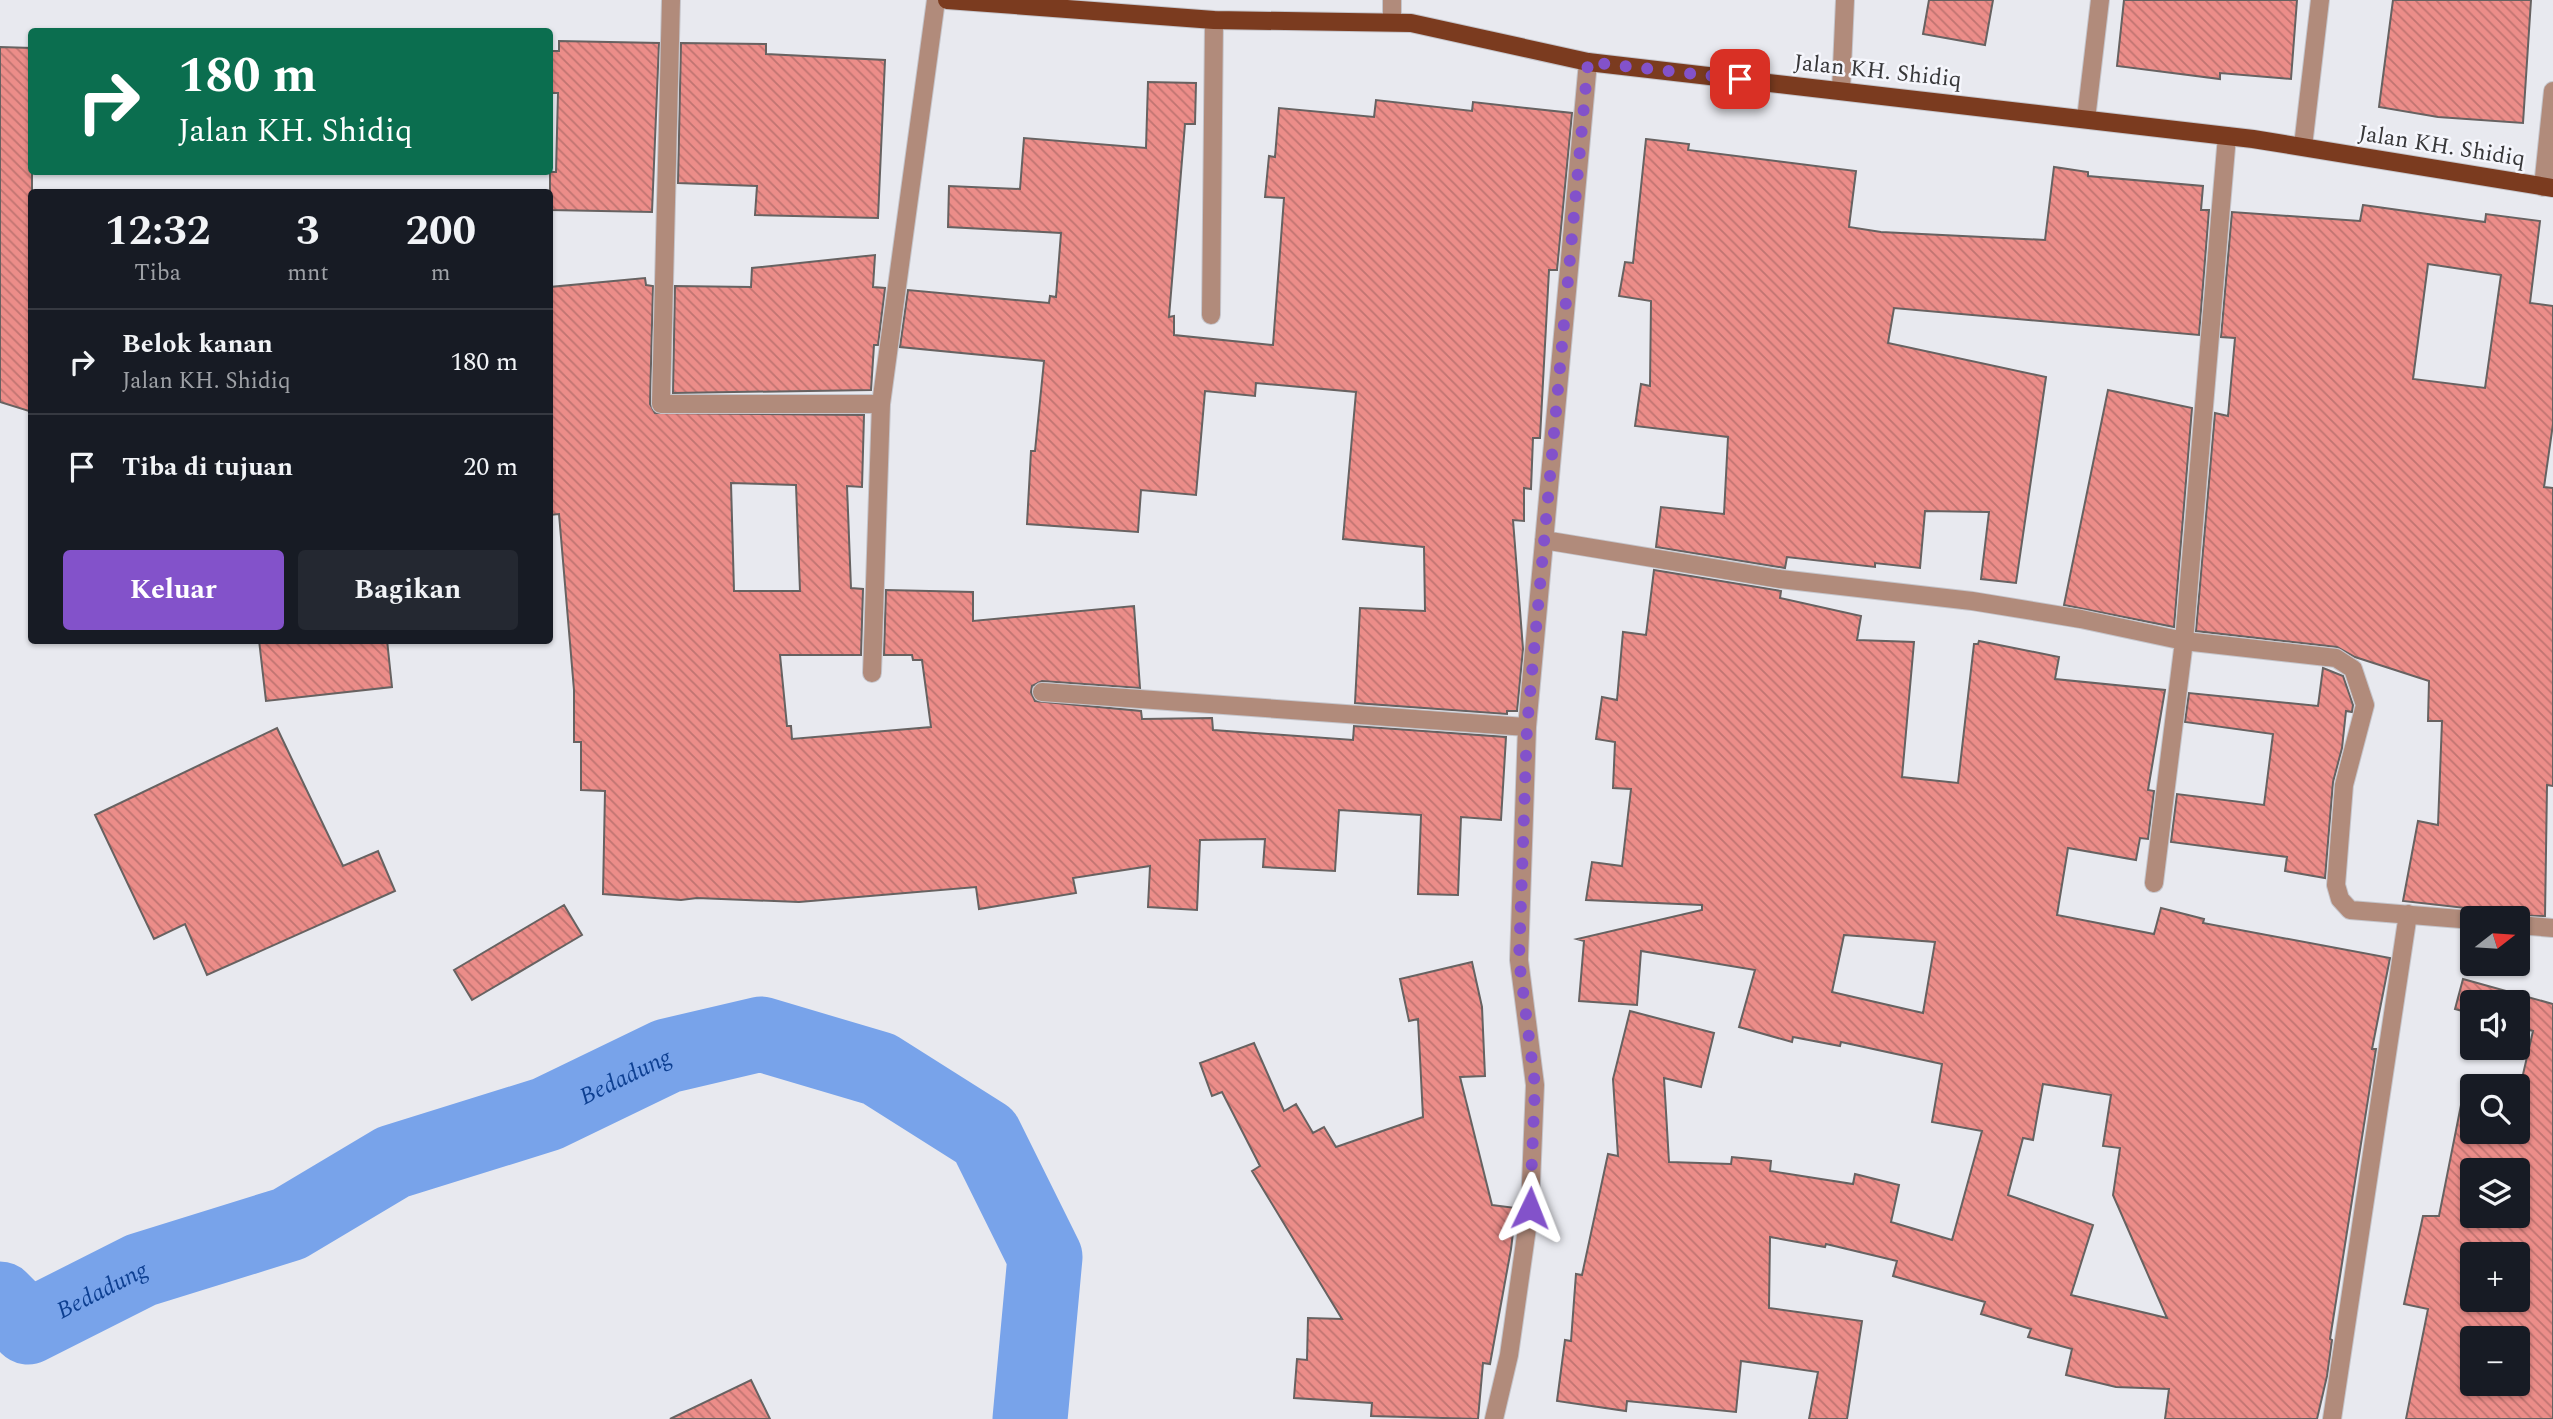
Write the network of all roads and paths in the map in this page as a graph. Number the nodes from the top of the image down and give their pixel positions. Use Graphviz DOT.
graph roads {
  1 [pos="671,0"];
  2 [pos="936,0"];
  3 [pos="947,0"];
  4 [pos="1392,0"];
  5 [pos="1845,0"];
  6 [pos="2100,0"];
  7 [pos="2320,0"];
  8 [pos="1024,3"];
  9 [pos="1214,20"];
  10 [pos="1392,22"];
  11 [pos="1588,62"];
  12 [pos="1841,90"];
  13 [pos="2553,91"];
  14 [pos="2086,119"];
  15 [pos="2227,136"];
  16 [pos="2303,146"];
  17 [pos="2548,187"];
  18 [pos="1211,315"];
  19 [pos="881,404"];
  20 [pos="1544,540"];
  21 [pos="2185,641"];
  22 [pos="872,673"];
  23 [pos="1042,692"];
  24 [pos="1527,727"];
  25 [pos="2154,883"];
  26 [pos="2408,914"];
  27 [pos="2460,919"];
  28 [pos="2530,926"];
  29 [pos="2553,928"];
  30 [pos="1494,1419"];
  31 [pos="2332,1419"];
  1 -- 19 [label="street"];
  2 -- 19 [label="street"];
  3 -- 8 [label="main road, Jalan KH. Shidiq"];
  4 -- 10 [label="street"];
  5 -- 12 [label="street"];
  6 -- 14 [label="street"];
  7 -- 16 [label="street"];
  8 -- 9 [label="main road, Jalan KH. Shidiq"];
  9 -- 10 [label="main road, Jalan KH. Shidiq"];
  9 -- 18 [label="street"];
  10 -- 11 [label="main road, Jalan KH. Shidiq"];
  11 -- 12 [label="main road, Jalan KH. Shidiq"];
  11 -- 20 [label="street"];
  12 -- 14 [label="main road, Jalan KH. Shidiq"];
  13 -- 17 [label="street"];
  14 -- 15 [label="main road, Jalan KH. Shidiq"];
  15 -- 16 [label="main road, Jalan KH. Shidiq"];
  15 -- 21 [label="street"];
  16 -- 17 [label="main road, Jalan KH. Shidiq"];
  19 -- 22 [label="street"];
  20 -- 21 [label="street"];
  20 -- 24 [label="street"];
  21 -- 25 [label="street"];
  21 -- 26 [label="street"];
  23 -- 24 [label="street"];
  24 -- 30 [label="street"];
  26 -- 27 [label="street"];
  26 -- 31 [label="street"];
  28 -- 29 [label="street"];
}
